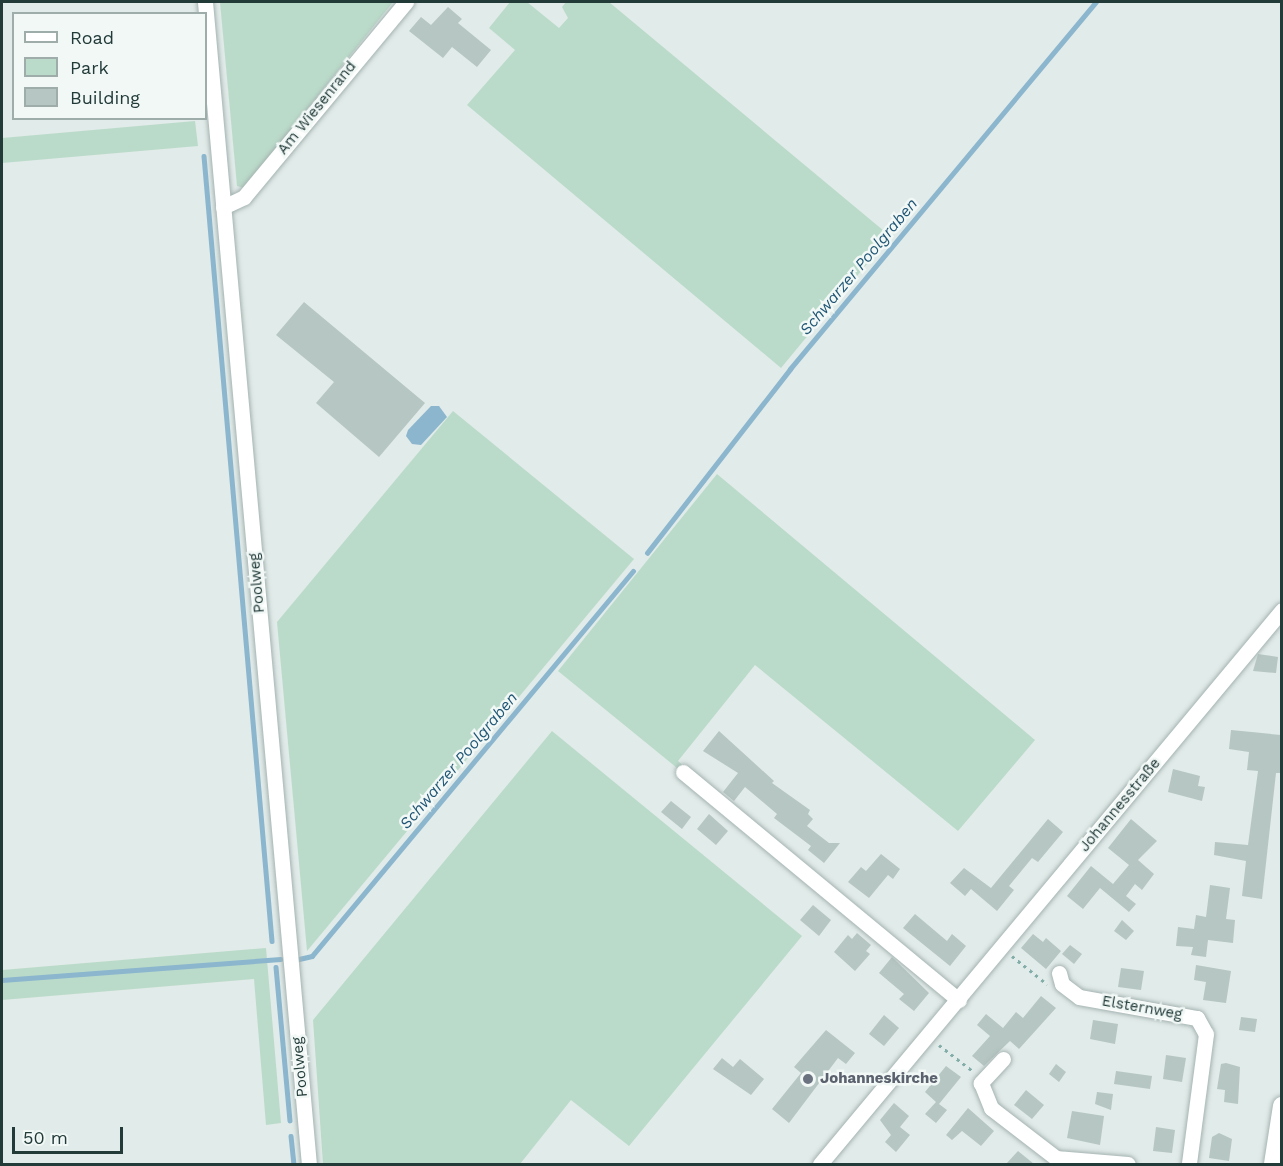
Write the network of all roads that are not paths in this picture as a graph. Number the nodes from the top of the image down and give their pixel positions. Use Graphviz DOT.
graph roads {
  1 [pos="406,2"];
  2 [pos="207,25"];
  3 [pos="223,207"];
  4 [pos="1281,610"];
  5 [pos="682,772"];
  6 [pos="1060,979"];
  7 [pos="959,1000"];
  8 [pos="1003,1059"];
  9 [pos="1281,1106"];
  10 [pos="309,1164"];
  11 [pos="820,1164"];
  12 [pos="1128,1164"];
  13 [pos="1190,1164"];
  14 [pos="1273,1164"];
  1 -- 3 [label="street, Am Wiesenrand"];
  2 -- 3 [label="street, Poolweg"];
  3 -- 10 [label="street, Poolweg"];
  4 -- 7 [label="street, Johannesstraße"];
  5 -- 7 [label="street"];
  6 -- 13 [label="street, Elsternweg"];
  7 -- 11 [label="street, Johannesstraße"];
  8 -- 12 [label="street"];
  9 -- 14 [label="main road"];
}
